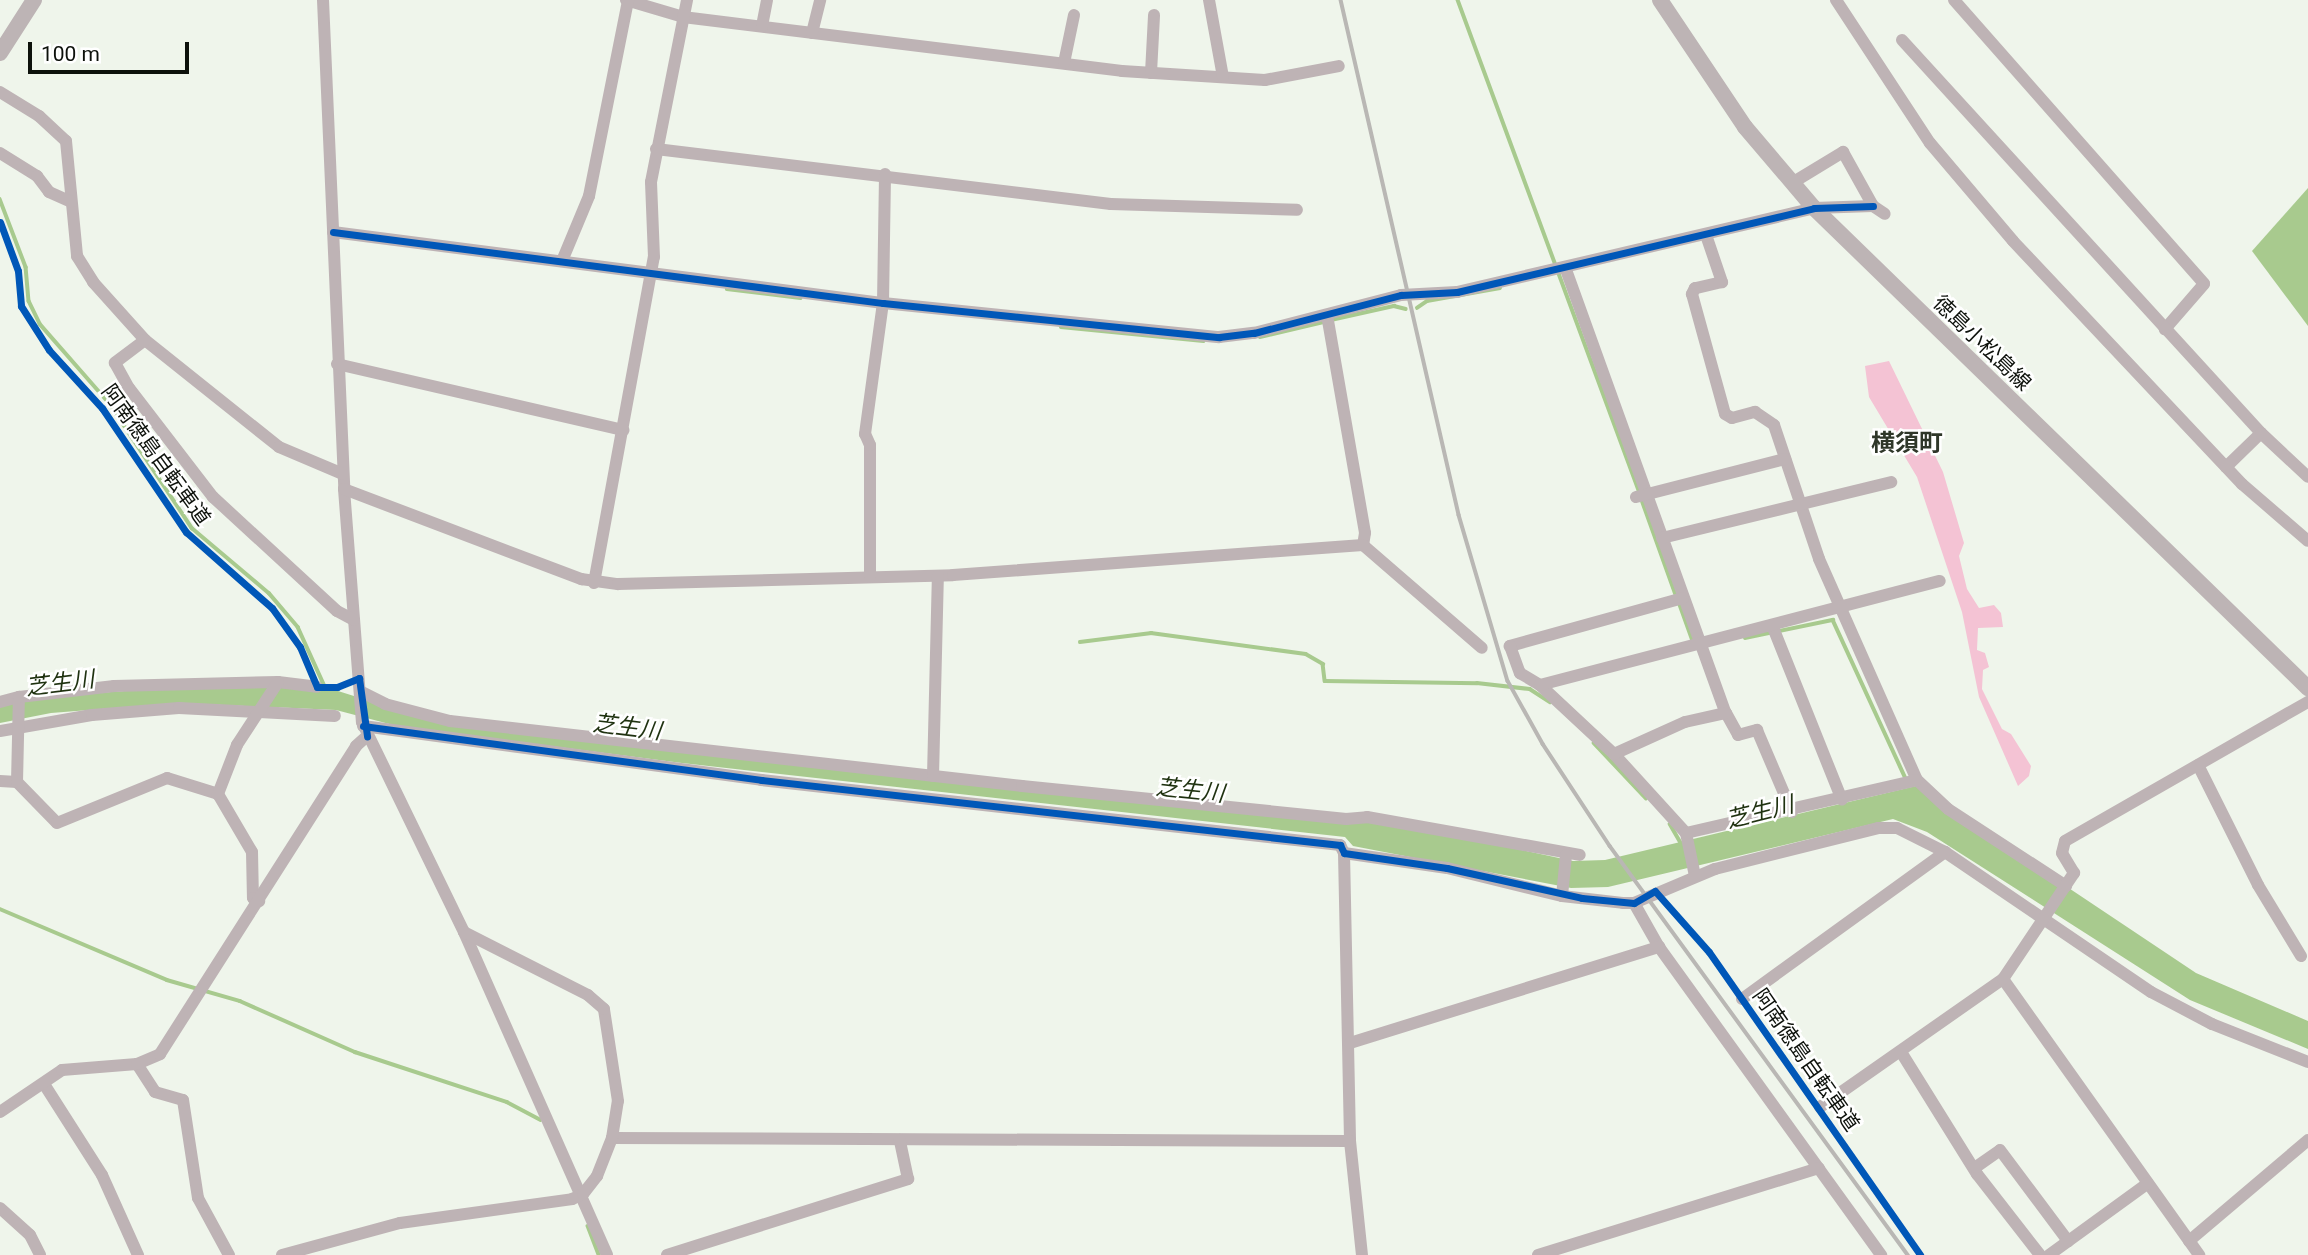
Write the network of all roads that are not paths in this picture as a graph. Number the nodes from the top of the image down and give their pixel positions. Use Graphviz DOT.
graph roads {
  1 [pos="34,0"];
  2 [pos="323,0"];
  3 [pos="627,0"];
  4 [pos="687,0"];
  5 [pos="767,0"];
  6 [pos="820,0"];
  7 [pos="1209,0"];
  8 [pos="1660,0"];
  9 [pos="1836,0"];
  10 [pos="1954,0"];
  11 [pos="1074,15"];
  12 [pos="1154,15"];
  13 [pos="683,17"];
  14 [pos="762,26"];
  15 [pos="812,33"];
  16 [pos="1902,40"];
  17 [pos="0,53"];
  18 [pos="1064,63"];
  19 [pos="1339,66"];
  20 [pos="1151,73"];
  21 [pos="1223,77"];
  22 [pos="0,92"];
  23 [pos="656,149"];
  24 [pos="0,153"];
  25 [pos="885,174"];
  26 [pos="1793,183"];
  27 [pos="71,201"];
  28 [pos="1872,206"];
  29 [pos="1814,208"];
  30 [pos="1297,210"];
  31 [pos="1885,214"];
  32 [pos="334,232"];
  33 [pos="1706,235"];
  34 [pos="562,261"];
  35 [pos="1560,268"];
  36 [pos="651,274"];
  37 [pos="882,306"];
  38 [pos="1327,319"];
  39 [pos="2165,329"];
  40 [pos="145,341"];
  41 [pos="338,364"];
  42 [pos="623,430"];
  43 [pos="2261,433"];
  44 [pos="1785,459"];
  45 [pos="2226,467"];
  46 [pos="343,474"];
  47 [pos="2308,477"];
  48 [pos="1891,482"];
  49 [pos="344,489"];
  50 [pos="1642,496"];
  51 [pos="1800,505"];
  52 [pos="2308,541"];
  53 [pos="1661,544"];
  54 [pos="1363,545"];
  55 [pos="938,576"];
  56 [pos="870,577"];
  57 [pos="1940,581"];
  58 [pos="594,583"];
  59 [pos="1680,599"];
  60 [pos="1839,608"];
  61 [pos="354,620"];
  62 [pos="1773,630"];
  63 [pos="1482,648"];
  64 [pos="1700,648"];
  65 [pos="278,683"];
  66 [pos="1540,685"];
  67 [pos="317,687"];
  68 [pos="2308,688"];
  69 [pos="361,694"];
  70 [pos="19,699"];
  71 [pos="0,702"];
  72 [pos="2308,702"];
  73 [pos="262,709"];
  74 [pos="1726,713"];
  75 [pos="335,716"];
  76 [pos="18,726"];
  77 [pos="0,731"];
  78 [pos="362,734"];
  79 [pos="1614,754"];
  80 [pos="2198,765"];
  81 [pos="933,776"];
  82 [pos="0,781"];
  83 [pos="16,782"];
  84 [pos="1911,782"];
  85 [pos="218,794"];
  86 [pos="1842,800"];
  87 [pos="1792,812"];
  88 [pos="1687,835"];
  89 [pos="1945,852"];
  90 [pos="1344,853"];
  91 [pos="1580,855"];
  92 [pos="1566,857"];
  93 [pos="1695,873"];
  94 [pos="2065,887"];
  95 [pos="1562,894"];
  96 [pos="259,901"];
  97 [pos="1634,903"];
  98 [pos="2047,917"];
  99 [pos="464,932"];
  100 [pos="1659,947"];
  101 [pos="2301,956"];
  102 [pos="2003,979"];
  103 [pos="1742,999"];
  104 [pos="1350,1043"];
  105 [pos="1901,1052"];
  106 [pos="2308,1062"];
  107 [pos="137,1065"];
  108 [pos="44,1084"];
  109 [pos="1820,1107"];
  110 [pos="0,1112"];
  111 [pos="612,1138"];
  112 [pos="900,1140"];
  113 [pos="2308,1140"];
  114 [pos="1350,1141"];
  115 [pos="1976,1167"];
  116 [pos="1819,1168"];
  117 [pos="2147,1183"];
  118 [pos="578,1197"];
  119 [pos="0,1208"];
  120 [pos="2068,1241"];
  121 [pos="2189,1241"];
  122 [pos="40,1255"];
  123 [pos="138,1255"];
  124 [pos="229,1255"];
  125 [pos="282,1255"];
  126 [pos="607,1255"];
  127 [pos="667,1255"];
  128 [pos="1362,1255"];
  129 [pos="1538,1255"];
  130 [pos="1881,1255"];
  131 [pos="2040,1255"];
  132 [pos="2049,1255"];
  133 [pos="2199,1255"];
  1 -- 17 [label="main road"];
  2 -- 32 [label="street"];
  3 -- 13 [label="street"];
  3 -- 34 [label="street"];
  4 -- 13 [label="street"];
  5 -- 14 [label="street"];
  6 -- 15 [label="street"];
  7 -- 21 [label="street"];
  8 -- 26 [label="main road, 徳島小松島線"];
  9 -- 45 [label="street"];
  10 -- 39 [label="street"];
  11 -- 18 [label="street"];
  12 -- 20 [label="street"];
  13 -- 14 [label="street"];
  13 -- 23 [label="street"];
  14 -- 15 [label="street"];
  15 -- 18 [label="street"];
  16 -- 39 [label="street"];
  18 -- 20 [label="street"];
  19 -- 21 [label="street"];
  20 -- 21 [label="street"];
  22 -- 27 [label="street"];
  23 -- 25 [label="street"];
  23 -- 36 [label="street"];
  24 -- 27 [label="street"];
  25 -- 30 [label="street"];
  25 -- 37 [label="street"];
  26 -- 28 [label="street"];
  26 -- 29 [label="main road, 徳島小松島線"];
  27 -- 40 [label="street"];
  28 -- 29 [label="street"];
  28 -- 31 [label="street"];
  29 -- 33 [label="street"];
  29 -- 68 [label="main road, 徳島小松島線"];
  32 -- 34 [label="street"];
  32 -- 41 [label="street"];
  33 -- 35 [label="street"];
  33 -- 44 [label="street"];
  34 -- 36 [label="street"];
  35 -- 38 [label="street"];
  35 -- 50 [label="street"];
  36 -- 37 [label="street"];
  36 -- 42 [label="street"];
  37 -- 38 [label="street"];
  37 -- 56 [label="street"];
  38 -- 54 [label="street"];
  39 -- 43 [label="street"];
  40 -- 46 [label="street"];
  40 -- 61 [label="street"];
  41 -- 42 [label="street"];
  41 -- 46 [label="street"];
  42 -- 58 [label="street"];
  43 -- 45 [label="street"];
  43 -- 47 [label="street"];
  44 -- 50 [label="street"];
  44 -- 51 [label="street"];
  45 -- 52 [label="street"];
  46 -- 49 [label="street"];
  48 -- 51 [label="street"];
  49 -- 58 [label="street"];
  49 -- 61 [label="street"];
  50 -- 53 [label="street"];
  51 -- 53 [label="street"];
  51 -- 60 [label="street"];
  53 -- 59 [label="street"];
  54 -- 55 [label="street"];
  54 -- 63 [label="street"];
  55 -- 56 [label="street"];
  55 -- 81 [label="street"];
  56 -- 58 [label="street"];
  57 -- 60 [label="street"];
  59 -- 64 [label="street"];
  59 -- 66 [label="street"];
  60 -- 62 [label="street"];
  60 -- 84 [label="street"];
  61 -- 69 [label="street"];
  62 -- 64 [label="street"];
  62 -- 86 [label="street"];
  64 -- 66 [label="street"];
  64 -- 74 [label="street"];
  65 -- 67 [label="street"];
  65 -- 70 [label="street"];
  65 -- 73 [label="street"];
  66 -- 79 [label="street"];
  69 -- 78 [label="street"];
  69 -- 81 [label="street"];
  70 -- 71 [label="street"];
  70 -- 76 [label="street"];
  72 -- 80 [label="street"];
  73 -- 75 [label="street"];
  73 -- 76 [label="street"];
  73 -- 85 [label="street"];
  74 -- 79 [label="street"];
  74 -- 87 [label="street"];
  76 -- 77 [label="street"];
  76 -- 83 [label="street"];
  78 -- 90 [label="street"];
  78 -- 96 [label="street"];
  78 -- 99 [label="street"];
  79 -- 88 [label="street"];
  80 -- 94 [label="street"];
  80 -- 101 [label="street"];
  81 -- 92 [label="street"];
  82 -- 83 [label="street"];
  83 -- 85 [label="street"];
  84 -- 86 [label="street"];
  84 -- 94 [label="street"];
  85 -- 96 [label="street"];
  86 -- 87 [label="street"];
  87 -- 88 [label="street"];
  88 -- 93 [label="street"];
  89 -- 93 [label="street"];
  89 -- 98 [label="street"];
  89 -- 103 [label="street"];
  90 -- 95 [label="street"];
  90 -- 104 [label="street"];
  91 -- 92 [label="street"];
  92 -- 95 [label="street"];
  93 -- 97 [label="street"];
  94 -- 98 [label="street"];
  95 -- 97 [label="street"];
  96 -- 107 [label="street"];
  97 -- 100 [label="street"];
  98 -- 102 [label="street"];
  98 -- 106 [label="street"];
  99 -- 111 [label="street"];
  99 -- 118 [label="street"];
  100 -- 104 [label="street"];
  100 -- 116 [label="street"];
  102 -- 105 [label="street"];
  102 -- 117 [label="street"];
  104 -- 114 [label="street"];
  105 -- 109 [label="street"];
  105 -- 115 [label="street"];
  107 -- 108 [label="street"];
  107 -- 124 [label="street"];
  108 -- 110 [label="street"];
  108 -- 123 [label="street"];
  111 -- 112 [label="street"];
  111 -- 118 [label="street"];
  112 -- 114 [label="street"];
  112 -- 127 [label="street"];
  113 -- 121 [label="street"];
  114 -- 128 [label="street"];
  115 -- 120 [label="street"];
  115 -- 131 [label="street"];
  116 -- 129 [label="street"];
  116 -- 130 [label="street"];
  117 -- 120 [label="street"];
  117 -- 121 [label="street"];
  118 -- 125 [label="street"];
  118 -- 126 [label="street"];
  119 -- 122 [label="street"];
  120 -- 132 [label="street"];
  121 -- 133 [label="street"];
}
